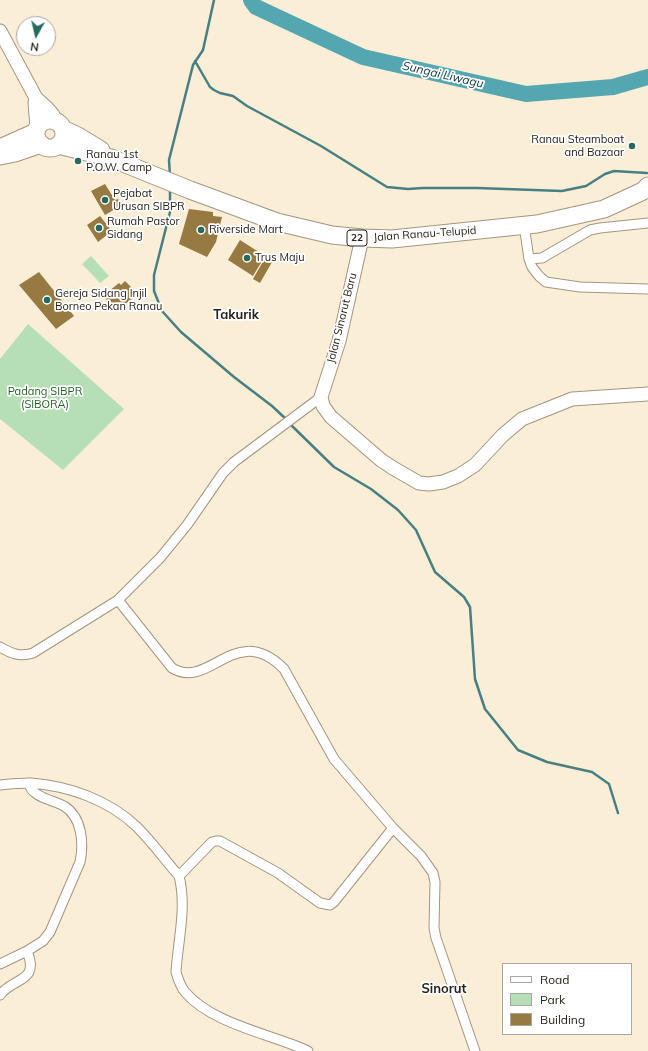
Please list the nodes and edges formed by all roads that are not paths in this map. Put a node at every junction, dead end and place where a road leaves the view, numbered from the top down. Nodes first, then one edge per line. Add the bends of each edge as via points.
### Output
1 (0, 30) edge
2 (36, 98) junction
3 (48, 133) junction
4 (0, 148) edge
5 (0, 156) edge
6 (648, 186) edge
7 (648, 223) edge
8 (524, 225) junction
9 (362, 238) junction
10 (529, 259) junction
11 (648, 289) edge
12 (648, 394) edge
13 (321, 397) junction
14 (118, 600) junction
15 (0, 648) edge
16 (29, 783) junction
17 (0, 785) edge
18 (393, 828) junction
19 (180, 876) junction
20 (27, 951) junction
21 (0, 964) edge
22 (0, 994) edge
23 (308, 1051) edge
24 (475, 1051) edge

1 - 2 street
2 - 3 street via 35,103
2 - 3 street via 53,115
3 - 4 highway
3 - 5 highway via 15,153
3 - 9 highway, Jalan Ranau-Telupid / 22 via 78,136 111,158 183,188 277,222 332,235
6 - 8 highway, Jalan Ranau-Telupid / 22 via 643,191 604,209
7 - 10 street via 590,230 542,258
8 - 9 highway, Jalan Ranau-Telupid / 22 via 392,239
8 - 10 street
9 - 13 street, Jalan Sinarut Baru via 339,340
10 - 11 street via 538,276 546,282 580,287
12 - 13 street via 572,399 522,419 503,434 475,465 458,476 429,484 419,483 381,460 331,418 323,406
13 - 14 street via 234,462 160,558
14 - 15 street via 33,653 24,656
14 - 18 street via 172,668 179,673 195,673 234,653 244,651 267,655 276,661 284,669 334,759
16 - 17 street
16 - 19 street via 74,791 96,799 119,812
16 - 20 street via 37,794 64,806 77,820 82,851 80,862 50,932 43,941
18 - 19 street via 330,905 320,903 278,873 220,841 212,842
18 - 24 street via 421,856 433,873 436,938
19 - 23 street via 183,905 176,972 185,991 222,1018
20 - 21 street
20 - 22 street via 30,958 27,976

